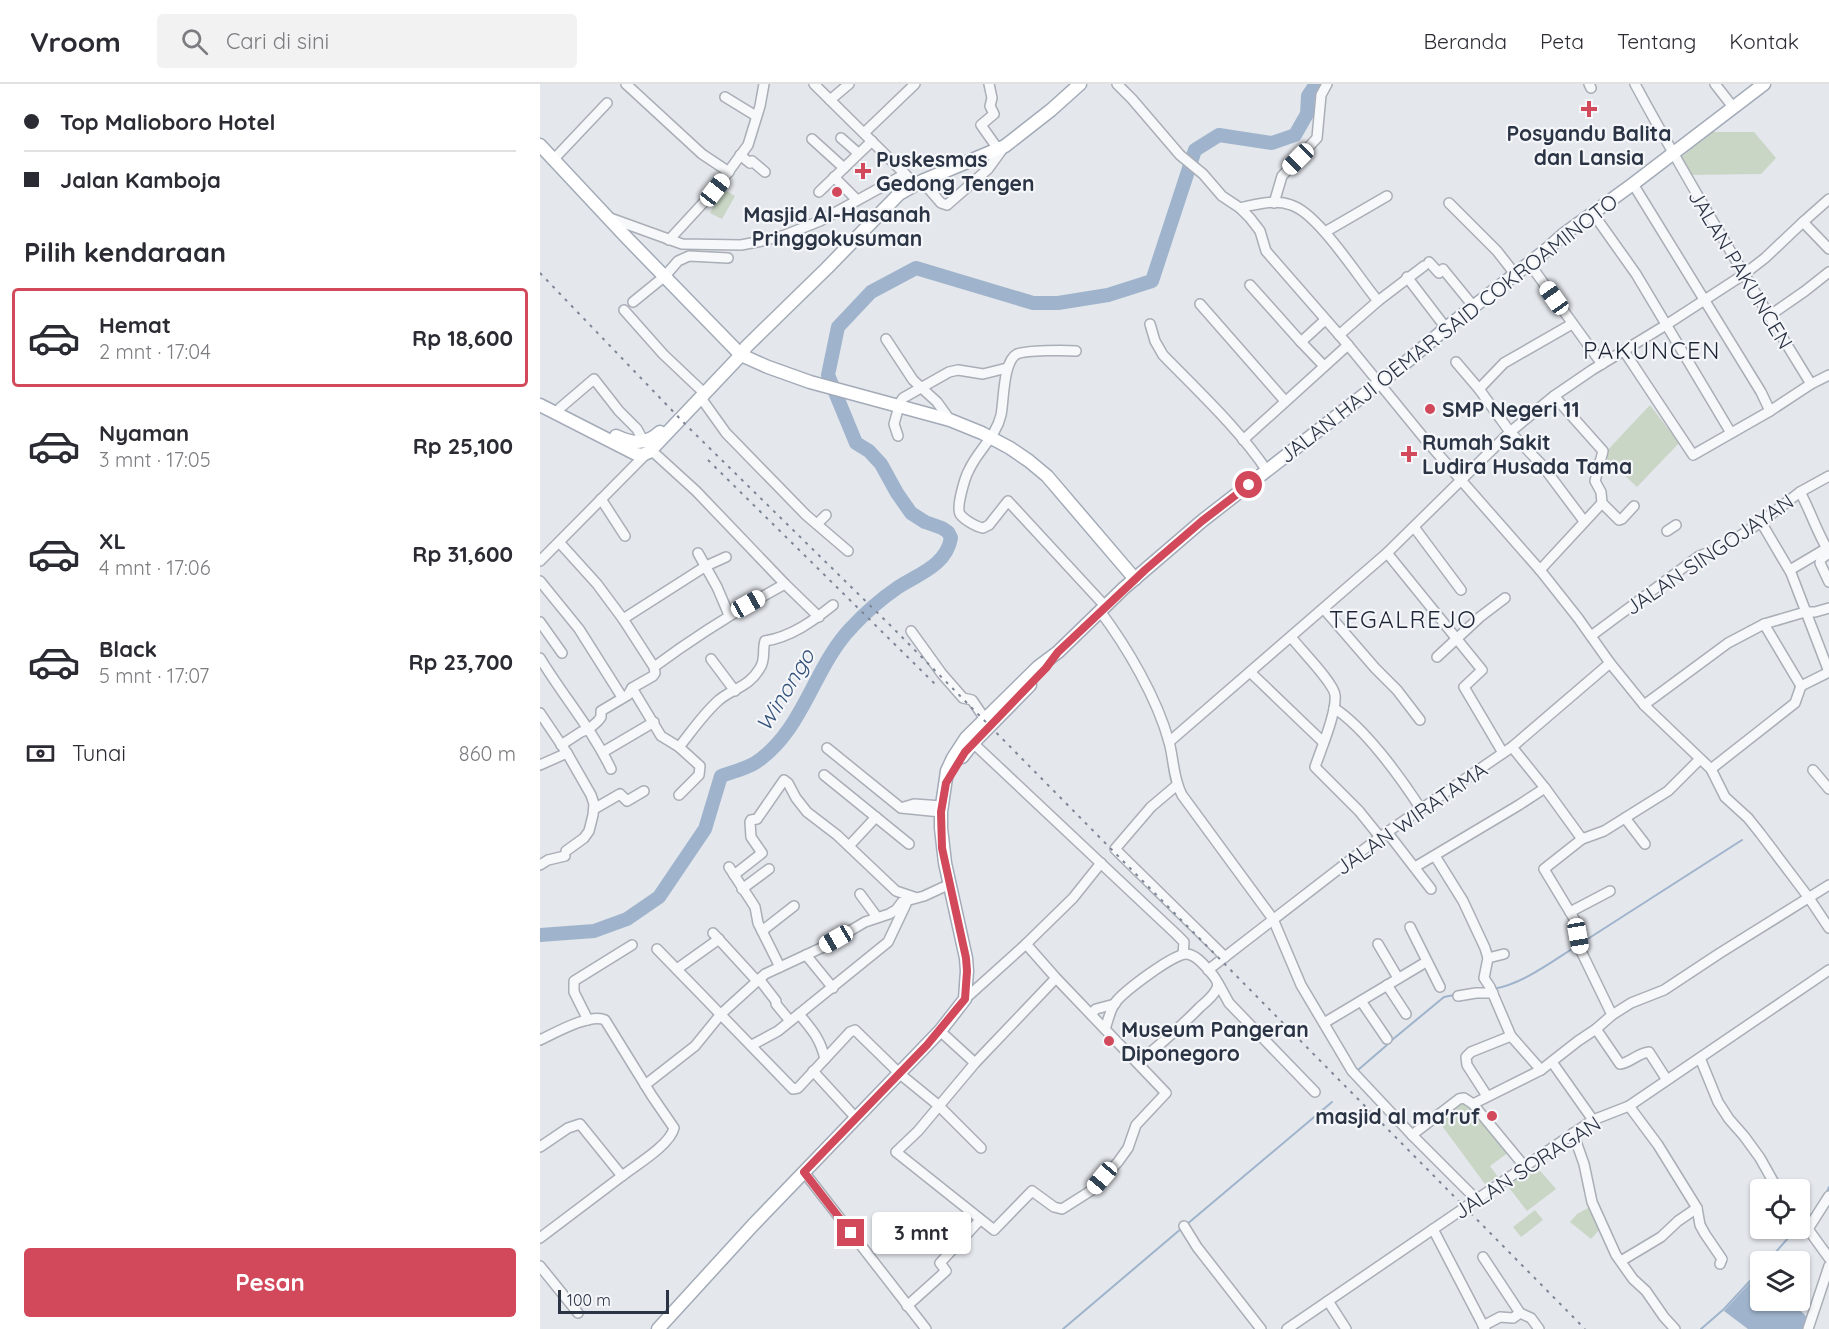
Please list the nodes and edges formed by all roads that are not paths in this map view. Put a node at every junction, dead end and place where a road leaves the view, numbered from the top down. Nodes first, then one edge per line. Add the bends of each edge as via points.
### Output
1 (626, 84) edge
2 (764, 84) edge
3 (814, 84) edge
4 (849, 84) edge
5 (989, 84) edge
6 (1080, 84) edge
7 (1117, 84) edge
8 (1328, 84) edge
9 (1635, 84) edge
10 (1715, 84) edge
11 (1764, 84) edge
12 (909, 86) edge
13 (725, 97) dead end
14 (830, 100) junction
15 (607, 103) dead end
16 (1733, 107) junction
17 (756, 116) junction
18 (864, 133) junction
19 (841, 138) dead end
20 (812, 139) dead end
21 (872, 141) junction
22 (540, 144) edge
23 (1002, 147) junction
24 (858, 153) junction
25 (1673, 154) junction
26 (740, 155) junction
27 (554, 159) junction
28 (844, 168) junction
29 (729, 172) junction
30 (765, 172) dead end
31 (905, 174) junction
32 (834, 177) junction
33 (918, 183) junction
34 (1633, 184) junction
35 (819, 192) dead end
36 (1386, 196) dead end
37 (1829, 199) edge
38 (857, 200) junction
39 (1274, 202) junction
40 (1449, 203) dead end
41 (1240, 208) junction
42 (1592, 212) junction
43 (608, 217) junction
44 (1803, 222) junction
45 (1325, 232) junction
46 (669, 240) junction
47 (1829, 249) edge
48 (728, 258) dead end
49 (1529, 263) junction
50 (1829, 272) edge
51 (1515, 274) junction
52 (665, 276) junction
53 (1743, 276) junction
54 (1407, 277) junction
55 (1250, 285) dead end
56 (1377, 301) junction
57 (1705, 301) junction
58 (633, 302) dead end
59 (1200, 304) dead end
60 (1474, 307) junction
61 (624, 310) dead end
62 (1769, 316) junction
63 (1325, 320) junction
64 (1150, 324) dead end
65 (1572, 324) junction
66 (1666, 325) junction
67 (1446, 328) junction
68 (1339, 335) junction
69 (886, 339) dead end
70 (1301, 342) junction
71 (1348, 345) junction
72 (741, 351) junction
73 (1076, 351) dead end
74 (1624, 351) junction
75 (1456, 362) dead end
76 (1602, 364) junction
77 (1323, 366) junction
78 (1007, 369) junction
79 (1829, 375) edge
80 (1379, 382) junction
81 (1811, 384) junction
82 (922, 387) junction
83 (1479, 389) junction
84 (701, 394) junction
85 (1554, 396) junction
86 (540, 398) edge
87 (1285, 401) junction
88 (895, 405) junction
89 (547, 410) edge
90 (1770, 411) junction
91 (950, 420) junction
92 (1510, 432) junction
93 (1731, 433) junction
94 (898, 436) dead end
95 (991, 438) junction
96 (1243, 440) junction
97 (648, 448) junction
98 (628, 450) junction
99 (1267, 471) junction
100 (1829, 476) edge
101 (1462, 480) junction
102 (619, 481) junction
103 (1800, 492) junction
104 (601, 499) junction
105 (1602, 503) junction
106 (1634, 506) dead end
107 (826, 515) dead end
108 (1584, 521) junction
109 (1761, 522) junction
110 (817, 524) junction
111 (1676, 525) dead end
112 (1414, 527) junction
113 (1667, 531) dead end
114 (625, 536) dead end
115 (559, 542) junction
116 (848, 551) dead end
117 (1828, 551) edge
118 (698, 553) dead end
119 (1387, 553) junction
120 (726, 557) dead end
121 (540, 560) edge
122 (706, 566) junction
123 (1540, 570) junction
124 (1790, 570) junction
125 (1135, 579) junction
126 (540, 581) edge
127 (1829, 582) edge
128 (785, 584) junction
129 (1461, 590) dead end
130 (1505, 598) dead end
131 (833, 605) dead end
132 (1829, 608) edge
133 (1103, 609) junction
134 (1324, 609) junction
135 (1805, 612) junction
136 (729, 615) junction
137 (819, 617) junction
138 (623, 619) junction
139 (540, 622) edge
140 (1764, 624) junction
141 (910, 631) dead end
142 (1591, 636) junction
143 (1291, 637) junction
144 (1456, 638) junction
145 (1058, 652) junction
146 (562, 653) dead end
147 (1437, 657) dead end
148 (540, 658) edge
149 (711, 659) dead end
150 (1610, 663) junction
151 (654, 667) junction
152 (1250, 672) junction
153 (1829, 672) edge
154 (1801, 686) junction
155 (632, 688) junction
156 (735, 691) junction
157 (622, 697) junction
158 (1644, 705) junction
159 (1334, 708) junction
160 (540, 713) edge
161 (985, 719) junction
162 (1420, 720) dead end
163 (654, 722) junction
164 (589, 729) junction
165 (1169, 742) junction
166 (1323, 742) junction
167 (973, 743) junction
168 (679, 747) junction
169 (1512, 747) junction
170 (827, 748) dead end
171 (564, 749) junction
172 (603, 752) junction
173 (1503, 753) junction
174 (1700, 759) junction
175 (540, 765) edge
176 (611, 769) dead end
177 (1711, 769) junction
178 (1813, 770) dead end
179 (824, 775) dead end
180 (946, 783) junction
181 (1177, 785) junction
182 (1545, 788) junction
183 (1829, 789) edge
184 (644, 791) dead end
185 (679, 795) dead end
186 (594, 809) junction
187 (941, 809) junction
188 (1421, 809) junction
189 (876, 817) junction
190 (1625, 818) junction
191 (1384, 834) junction
192 (1582, 839) junction
193 (909, 844) dead end
194 (1645, 844) dead end
195 (849, 846) junction
196 (1435, 856) junction
197 (1101, 863) junction
198 (540, 865) edge
199 (1415, 867) junction
200 (769, 869) dead end
201 (950, 884) junction
202 (1829, 885) edge
203 (742, 889) junction
204 (1431, 889) dead end
205 (1610, 891) dead end
206 (860, 894) dead end
207 (1809, 898) junction
208 (912, 899) junction
209 (794, 906) dead end
210 (1570, 912) junction
211 (877, 917) junction
212 (1273, 920) junction
213 (1410, 927) dead end
214 (1829, 928) edge
215 (762, 931) junction
216 (1026, 944) junction
217 (1378, 944) dead end
218 (632, 945) dead end
219 (657, 949) dead end
220 (1183, 954) junction
221 (1504, 954) dead end
222 (806, 955) junction
223 (1225, 957) junction
224 (1488, 958) junction
225 (1426, 962) junction
226 (780, 967) junction
227 (677, 969) junction
228 (1208, 970) junction
229 (1829, 970) edge
230 (1056, 978) junction
231 (1398, 978) junction
232 (758, 980) junction
233 (1217, 980) junction
234 (1387, 985) junction
235 (1440, 987) dead end
236 (832, 988) junction
237 (1492, 991) junction
238 (1458, 996) dead end
239 (965, 999) junction
240 (1362, 1000) junction
241 (1115, 1004) junction
242 (721, 1014) junction
243 (799, 1014) junction
244 (1091, 1014) junction
245 (1406, 1014) dead end
246 (1612, 1015) junction
247 (588, 1020) junction
248 (790, 1021) junction
249 (1324, 1023) junction
250 (1105, 1029) junction
251 (1596, 1029) junction
252 (940, 1030) junction
253 (1511, 1036) junction
254 (1387, 1039) dead end
255 (540, 1040) edge
256 (752, 1045) junction
257 (1700, 1058) junction
258 (825, 1059) junction
259 (1552, 1062) junction
260 (975, 1063) junction
261 (1138, 1063) junction
262 (1541, 1070) junction
263 (813, 1071) junction
264 (900, 1074) junction
265 (1667, 1080) junction
266 (645, 1085) junction
267 (1315, 1092) dead end
268 (1487, 1096) junction
269 (1473, 1104) junction
270 (938, 1106) junction
271 (1629, 1106) junction
272 (856, 1118) junction
273 (1593, 1120) junction
274 (1573, 1133) junction
275 (1412, 1135) junction
276 (540, 1147) edge
277 (981, 1148) dead end
278 (1525, 1167) junction
279 (804, 1172) junction
280 (621, 1176) junction
281 (1772, 1179) edge
282 (1829, 1196) edge
283 (1477, 1200) junction
284 (1697, 1208) junction
285 (1810, 1218) edge
286 (980, 1220) junction
287 (1184, 1226) dead end
288 (1433, 1229) junction
289 (1810, 1233) edge
290 (540, 1238) edge
291 (1483, 1257) dead end
292 (1829, 1258) edge
293 (1621, 1261) junction
294 (1720, 1264) dead end
295 (540, 1266) edge
296 (1829, 1266) edge
297 (1328, 1301) junction
298 (907, 1306) junction
299 (578, 1313) dead end
300 (1520, 1313) junction
301 (1484, 1327) edge
302 (658, 1329) edge
303 (926, 1329) edge
304 (1262, 1329) edge
305 (1287, 1329) edge
306 (1346, 1329) edge
307 (1539, 1329) edge
308 (1675, 1329) edge
309 (1808, 1329) edge

1 - 29 street via 702,154
2 - 17 street
3 - 14 street
4 - 14 street
5 - 23 street via 994,114 981,125
6 - 23 main road
7 - 41 street via 1180,155
8 - 39 street via 1321,95 1317,138 1282,176
9 - 25 street, JALAN PAKUNCEN
10 - 16 street
11 - 16 main road, JALAN HAJI OEMAR SAID COKROAMINOTO
12 - 18 street
13 - 17 street
14 - 18 street
15 - 27 street
16 - 25 main road, JALAN HAJI OEMAR SAID COKROAMINOTO
17 - 26 street via 748,145
18 - 21 street
19 - 24 street
20 - 28 street
21 - 24 street
21 - 31 street
22 - 27 main road
23 - 33 main road
23 - 33 street via 987,169 947,204 941,204
24 - 28 street
25 - 34 main road, JALAN HAJI OEMAR SAID COKROAMINOTO
25 - 53 street, JALAN PAKUNCEN
26 - 29 street
26 - 30 street
27 - 43 main road
28 - 32 street
29 - 46 street
31 - 33 street
31 - 38 street
32 - 35 street
32 - 38 street
33 - 72 main road via 893,200
34 - 42 main road, JALAN HAJI OEMAR SAID COKROAMINOTO
34 - 57 street
36 - 45 street
37 - 44 street
38 - 46 street via 819,221 762,241 692,246
39 - 41 street
39 - 45 street via 1302,210
40 - 51 street
41 - 63 street via 1257,226 1266,251
42 - 49 main road, JALAN HAJI OEMAR SAID COKROAMINOTO
42 - 66 street
43 - 46 street
43 - 52 main road
44 - 47 street
44 - 53 street
45 - 56 street
48 - 52 street via 689,256 678,261
49 - 51 main road, JALAN HAJI OEMAR SAID COKROAMINOTO
49 - 65 street
50 - 62 street
51 - 60 main road, JALAN HAJI OEMAR SAID COKROAMINOTO
52 - 58 street
52 - 72 main road
53 - 57 street
53 - 62 street, JALAN PAKUNCEN
54 - 56 street
54 - 60 street via 1426,264 1439,273 1443,269
54 - 67 street
55 - 70 street
56 - 68 street
57 - 66 street
57 - 90 street
59 - 87 street
60 - 67 main road, JALAN HAJI OEMAR SAID COKROAMINOTO
61 - 84 street
62 - 81 street, JALAN PAKUNCEN
63 - 68 street
63 - 70 street
64 - 96 street via 1164,355
65 - 76 street
65 - 83 street via 1504,363
66 - 74 street
66 - 93 street
67 - 80 main road, JALAN HAJI OEMAR SAID COKROAMINOTO
68 - 71 street
69 - 82 street
70 - 77 street
71 - 77 street
71 - 80 street
72 - 84 main road
72 - 88 main road via 768,367 810,382
73 - 78 street via 1020,353
74 - 76 street
74 - 93 street via 1693,455
75 - 83 street
76 - 85 street
77 - 87 street
78 - 82 street via 983,374 958,370
78 - 95 street via 1000,417
79 - 81 street
80 - 99 main road, JALAN HAJI OEMAR SAID COKROAMINOTO
80 - 101 street
81 - 90 street
82 - 88 street
82 - 91 street
83 - 92 street
84 - 97 main road
84 - 110 street via 726,433
85 - 92 street
85 - 105 street via 1603,451 1595,481 1602,492
86 - 89 main road
87 - 96 street
88 - 91 main road
88 - 94 street via 894,429
89 - 97 main road
89 - 97 street via 594,379 637,429
89 - 98 main road
90 - 93 street
91 - 95 main road
92 - 101 street
92 - 108 street via 1542,465
95 - 125 main road via 1047,476
95 - 133 street via 969,468 961,496 961,515 977,527 987,527 1008,501
96 - 99 street
97 - 98 main road via 642,455
97 - 102 street
97 - 128 street via 696,491
98 - 102 street via 627,467
99 - 125 main road, JALAN HAJI OEMAR SAID COKROAMINOTO
100 - 103 street, JALAN SINGOJAYAN
101 - 112 street
101 - 123 street
102 - 104 street
103 - 109 street, JALAN SINGOJAYAN
103 - 117 street
104 - 114 street
104 - 115 street
105 - 106 street via 1619,520
105 - 108 street
107 - 110 street
108 - 123 street
109 - 124 street
109 - 142 street, JALAN SINGOJAYAN via 1722,547 1699,556
110 - 116 street
111 - 113 street
112 - 119 street
112 - 129 street
115 - 121 street
115 - 138 street
117 - 124 street
117 - 127 street via 1820,563
118 - 122 street
119 - 134 street
119 - 144 street
120 - 122 street
122 - 136 street
122 - 138 street
123 - 142 street
124 - 135 street
125 - 133 main road, JALAN HAJI OEMAR SAID COKROAMINOTO
126 - 157 street via 579,629
128 - 136 street
128 - 137 street
130 - 144 street
131 - 137 street
132 - 135 street
133 - 145 main road, JALAN HAJI OEMAR SAID COKROAMINOTO
133 - 165 street via 1144,683
134 - 143 street
134 - 162 street
135 - 140 street
135 - 153 street
136 - 151 street
137 - 156 street via 777,639 765,641 760,669
138 - 151 street
139 - 146 street
140 - 154 street
140 - 158 street via 1728,643
141 - 161 street via 942,674 963,698 972,700
142 - 150 street
143 - 152 street
143 - 159 street via 1330,684 1336,696
144 - 147 street
144 - 173 street via 1482,670 1464,687
145 - 161 main road, JALAN HAJI OEMAR SAID COKROAMINOTO via 1038,666
145 - 167 main road, JALAN HAJI OEMAR SAID COKROAMINOTO
148 - 164 street
149 - 156 street
150 - 158 street
150 - 169 street, JALAN WIRATAMA
151 - 155 street via 653,676
152 - 165 street
152 - 166 street
153 - 154 street
154 - 177 street via 1795,703
155 - 157 street
155 - 163 street
156 - 168 street via 713,705
157 - 164 street via 601,711 601,717
158 - 174 street
159 - 166 street
159 - 188 street via 1369,740
160 - 171 street
161 - 180 main road, JALAN HAJI OEMAR SAID COKROAMINOTO via 953,758
163 - 168 street via 661,735
163 - 172 street
164 - 171 street
164 - 172 street
165 - 181 street
166 - 191 street via 1315,767
167 - 180 main road, JALAN HAJI OEMAR SAID COKROAMINOTO
167 - 197 street
168 - 185 street via 701,769
169 - 173 street, JALAN WIRATAMA
169 - 182 street
170 - 187 street via 901,808 914,804
171 - 175 street
171 - 186 street via 591,795
172 - 176 street
173 - 188 street, JALAN WIRATAMA
174 - 177 street
174 - 190 street via 1668,791
177 - 207 street via 1725,797 1748,818
178 - 183 street
179 - 189 street
180 - 187 main road, JALAN HAJI OEMAR SAID COKROAMINOTO
181 - 212 street via 1195,816
181 - 223 street via 1150,807 1115,849
182 - 192 street
182 - 196 street
184 - 186 street via 627,801 620,794
186 - 198 street via 587,834 565,853
187 - 201 main road, JALAN HAJI OEMAR SAID COKROAMINOTO via 942,848
188 - 191 street, JALAN WIRATAMA
189 - 193 street
189 - 195 street
190 - 192 street
190 - 194 street
191 - 199 street
191 - 212 street, JALAN WIRATAMA
192 - 210 street via 1544,868
195 - 203 street via 807,812 783,781 757,819 750,822 752,837 762,853 731,871
195 - 208 street via 896,891
196 - 199 street
196 - 224 street via 1467,907
197 - 216 street via 1073,898
197 - 220 street via 1184,942
199 - 204 street
200 - 203 street
201 - 208 street
201 - 239 main road, JALAN HAJI OEMAR SAID COKROAMINOTO via 966,958
202 - 207 street
203 - 215 street via 755,907
205 - 210 street
206 - 211 street
207 - 214 street
207 - 246 street via 1664,990
208 - 211 street
208 - 236 street via 888,942
209 - 215 street
210 - 246 street via 1576,922 1581,951
211 - 222 street
212 - 223 street, JALAN WIRATAMA
212 - 249 street via 1296,975
213 - 225 street
215 - 226 street
216 - 230 street
216 - 239 street
217 - 231 street
218 - 247 street via 574,981 574,992
219 - 227 street
220 - 228 street via 1193,956
220 - 241 street via 1154,971
221 - 224 street
222 - 226 street
222 - 236 street
223 - 228 street, JALAN WIRATAMA
224 - 237 street via 1484,978
225 - 231 street
225 - 235 street
226 - 232 street
227 - 232 street via 716,936
227 - 242 street
228 - 233 street
229 - 257 street, JALAN SORAGAN
230 - 244 street
230 - 260 street
231 - 234 street
232 - 242 street
232 - 248 street
233 - 261 street via 1213,994
233 - 267 street via 1229,1003
234 - 240 street
234 - 245 street
236 - 243 street
237 - 238 street
237 - 253 street
239 - 252 main road
240 - 249 street
240 - 254 street
241 - 244 street
241 - 250 street
242 - 256 street
242 - 266 street via 695,1046
243 - 248 street
243 - 258 street via 818,1036
244 - 250 street
246 - 251 street
247 - 255 street
247 - 266 street via 605,1020
248 - 256 street
249 - 275 street via 1352,1071
250 - 261 street
251 - 259 street
251 - 265 street via 1620,1064 1651,1053
252 - 260 street
252 - 264 main road
253 - 262 street
253 - 268 street via 1466,1057
256 - 263 street via 795,1089
257 - 265 street, JALAN SORAGAN
257 - 281 street via 1718,1102
258 - 263 street
258 - 264 street via 853,1031
259 - 262 street
259 - 273 street
260 - 270 street
261 - 286 street via 1166,1093 1138,1122 1128,1148 1092,1190 1062,1209 1032,1191 994,1230
262 - 268 street
263 - 272 street
264 - 270 street
264 - 272 main road
265 - 271 street, JALAN SORAGAN
266 - 280 street via 674,1130 666,1142
268 - 269 street
269 - 275 street via 1459,1099
269 - 278 street
270 - 277 street
270 - 286 street via 896,1152
271 - 273 street, JALAN SORAGAN
271 - 284 street
272 - 279 main road
273 - 274 street, JALAN SORAGAN
274 - 278 street, JALAN SORAGAN
274 - 293 street via 1592,1202
275 - 283 street
276 - 280 street via 580,1124
278 - 283 street, JALAN SORAGAN
279 - 298 street
279 - 302 main road
280 - 290 street
282 - 285 street
283 - 288 street, JALAN SORAGAN
284 - 293 street
284 - 294 street via 1704,1234 1722,1259
286 - 298 street via 940,1263 946,1271
287 - 304 street
288 - 297 street, JALAN SORAGAN
288 - 301 street
289 - 292 street
291 - 300 street
293 - 308 street
295 - 299 street
296 - 309 street
297 - 305 street, JALAN SORAGAN
297 - 306 street
298 - 303 street
300 - 301 street via 1513,1318 1500,1317
300 - 307 street via 1531,1318

